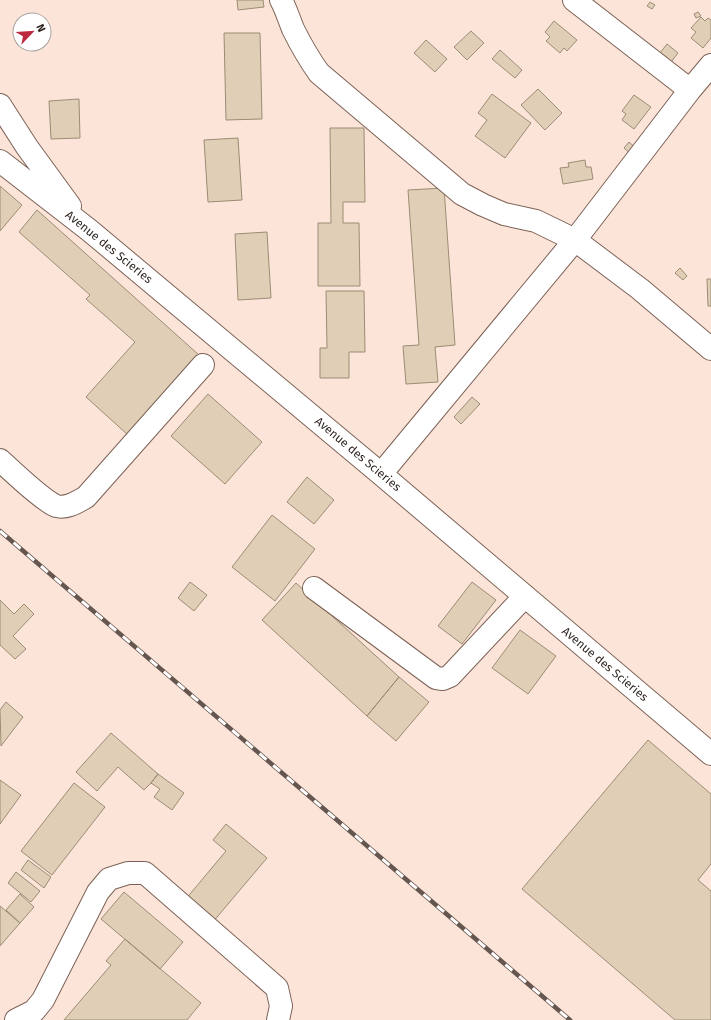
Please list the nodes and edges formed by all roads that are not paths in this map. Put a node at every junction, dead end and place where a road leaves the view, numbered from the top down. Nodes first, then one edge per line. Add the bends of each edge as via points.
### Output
1 (281, 0) edge
2 (574, 0) edge
3 (711, 65) edge
4 (690, 90) junction
5 (0, 105) edge
6 (0, 161) edge
7 (89, 230) junction
8 (575, 240) junction
9 (711, 349) edge
10 (203, 365) dead end
11 (0, 460) edge
12 (381, 474) junction
13 (314, 588) dead end
14 (525, 596) junction
15 (711, 754) edge
16 (16, 1020) edge
17 (278, 1020) edge

1 - 8 street via 304,51 319,73 462,194 504,214 536,221
2 - 4 street
3 - 4 street
4 - 8 street
5 - 7 street via 31,153
6 - 7 street, Avenue des Scieries
7 - 12 street, Avenue des Scieries
8 - 9 street via 640,289
8 - 12 street
10 - 11 street via 86,497 72,505 57,506 41,496
12 - 14 street, Avenue des Scieries
13 - 14 street via 436,678 443,679 450,676
14 - 15 street, Avenue des Scieries
16 - 17 street via 34,1011 43,1000 98,892 109,879 128,873 145,873 277,988 281,1006

